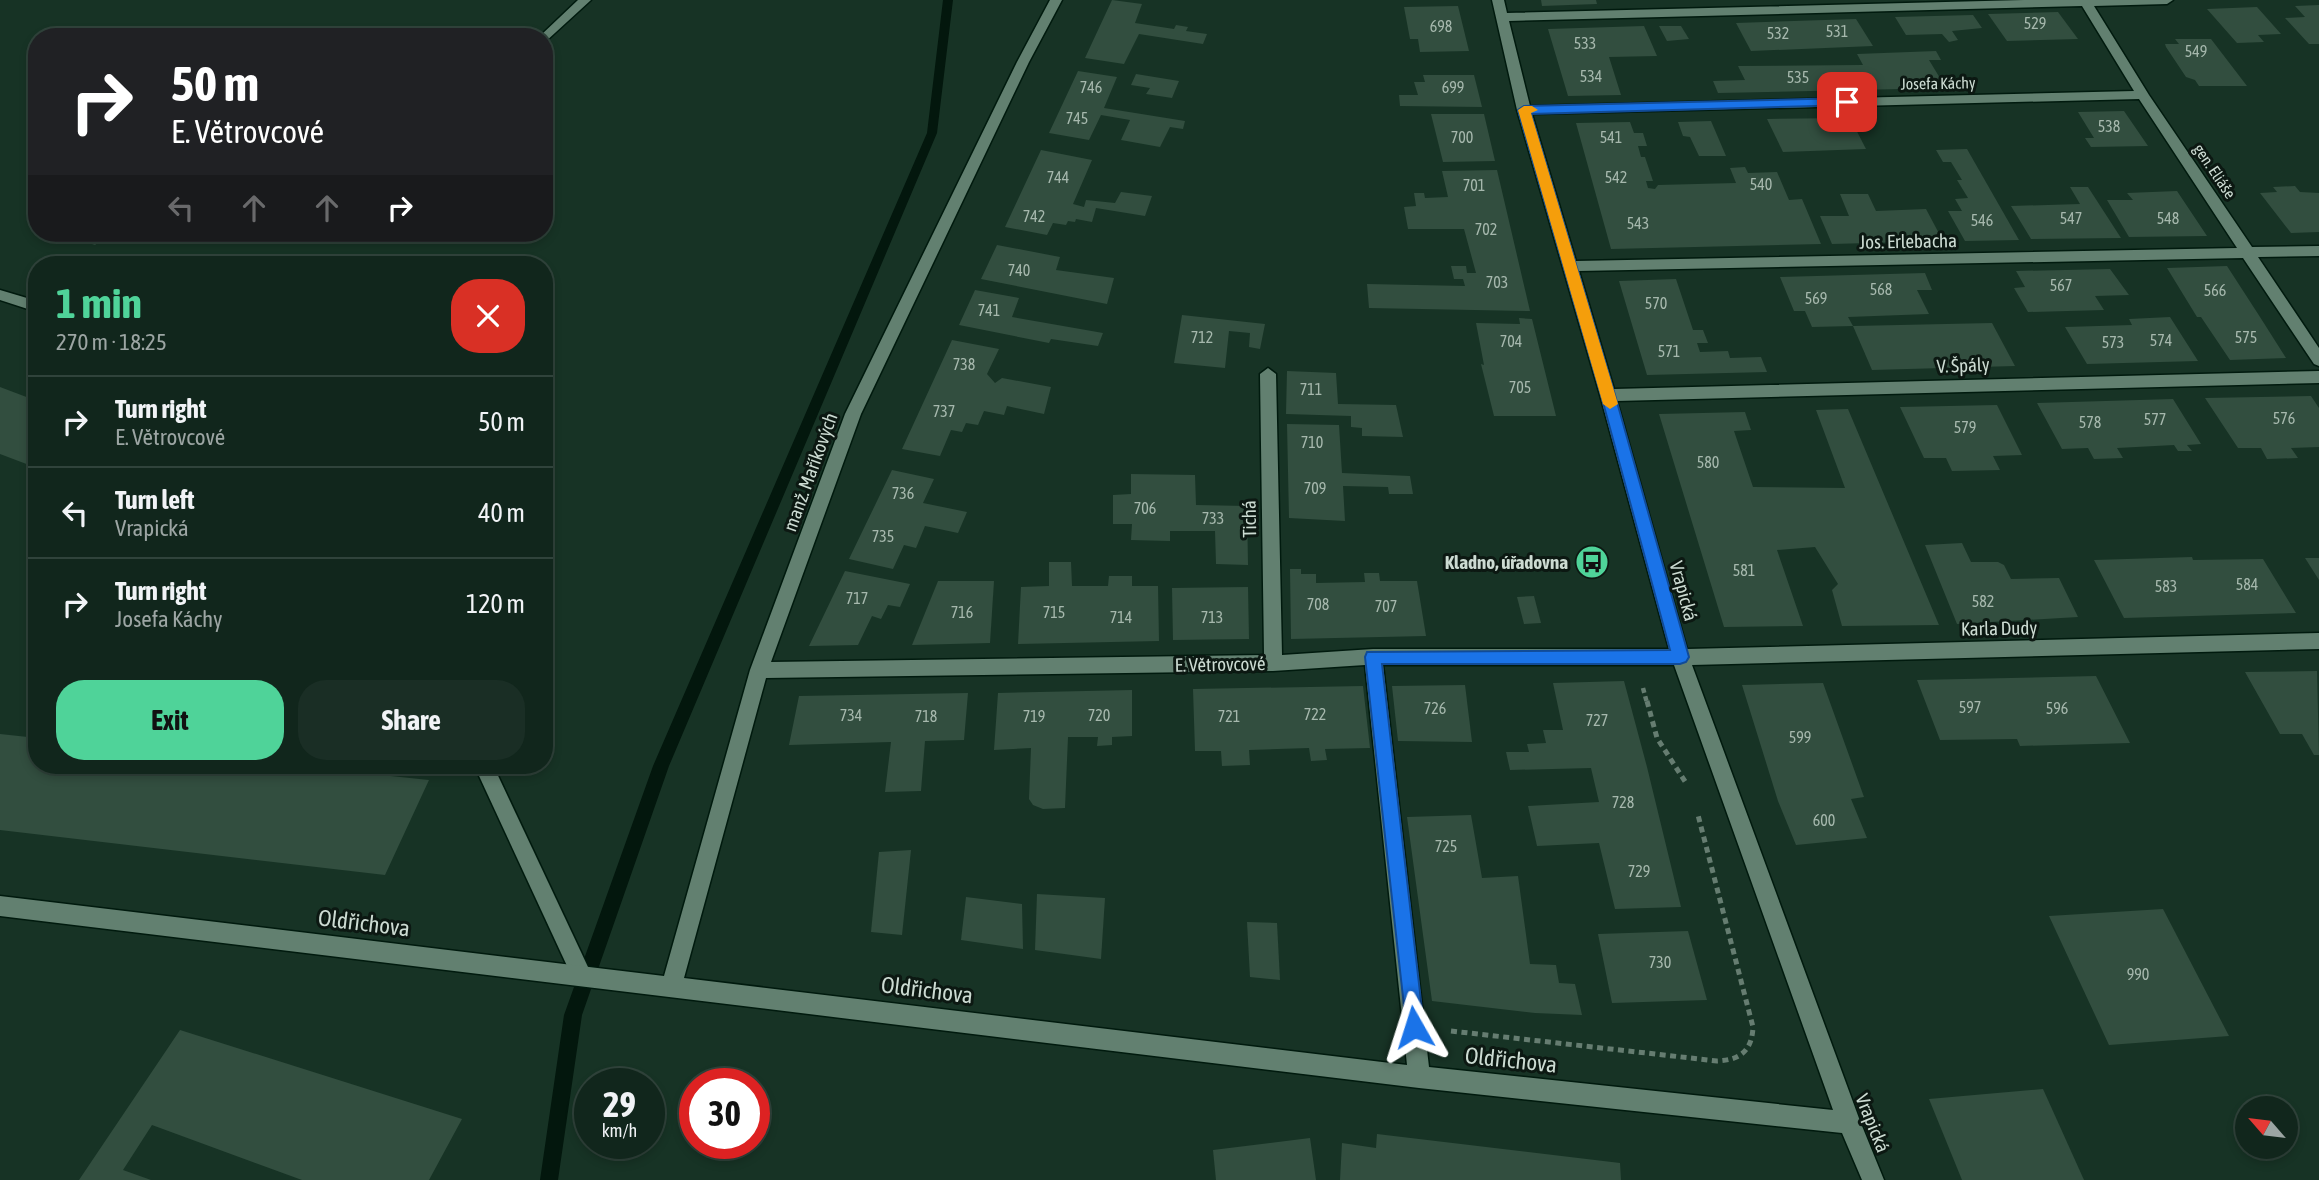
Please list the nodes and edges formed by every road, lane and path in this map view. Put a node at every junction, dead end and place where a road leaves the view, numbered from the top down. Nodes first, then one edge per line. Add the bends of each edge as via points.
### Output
1 (585, 0) edge
2 (1056, 0) edge
3 (2167, 0) edge
4 (2085, 2) edge
5 (1500, 9) edge
6 (553, 30) edge
7 (2143, 95) junction
8 (1524, 110) junction
9 (2319, 251) edge
10 (2248, 253) junction
11 (1569, 266) junction
12 (0, 295) edge
13 (28, 304) edge
14 (2319, 360) edge
15 (1268, 374) dead end
16 (2319, 377) edge
17 (1608, 395) junction
18 (2319, 641) edge
19 (1373, 657) junction
20 (1680, 657) junction
21 (1273, 663) junction
22 (759, 670) junction
23 (1637, 681) dead end
24 (487, 774) edge
25 (1688, 787) dead end
26 (1695, 806) dead end
27 (0, 906) edge
28 (581, 974) junction
29 (672, 985) junction
30 (1414, 1027) junction
31 (1419, 1077) junction
32 (1849, 1122) junction
33 (1873, 1180) edge

1 - 6 street
2 - 22 street, manž. Maříkových via 853,414
3 - 4 street
4 - 5 street
4 - 7 street, gen. Eliáše
5 - 8 street, Vrapická
7 - 8 street, Josefa Káchy
7 - 10 street, gen. Eliáše
8 - 11 street, Vrapická
9 - 10 street, Jos. Erlebacha
10 - 11 street, Jos. Erlebacha
10 - 14 street, gen. Eliáše
11 - 17 street, Vrapická
12 - 13 street
15 - 21 street, Tichá
16 - 17 street, V. Špály
17 - 20 street, Vrapická
18 - 20 street, Karla Dudy
19 - 20 street, E. Větrovcové
19 - 21 street, E. Větrovcové
19 - 30 street
20 - 32 street, Vrapická
21 - 22 street, E. Větrovcové
22 - 29 street, manž. Maříkových
23 - 25 path via 1657,738
24 - 28 street
26 - 30 path via 1753,1027 1754,1039 1743,1056 1732,1062 1717,1061
27 - 28 street, Oldřichova
28 - 29 street, Oldřichova
29 - 31 street, Oldřichova
30 - 31 street
31 - 32 street, Oldřichova
32 - 33 street, Vrapická

